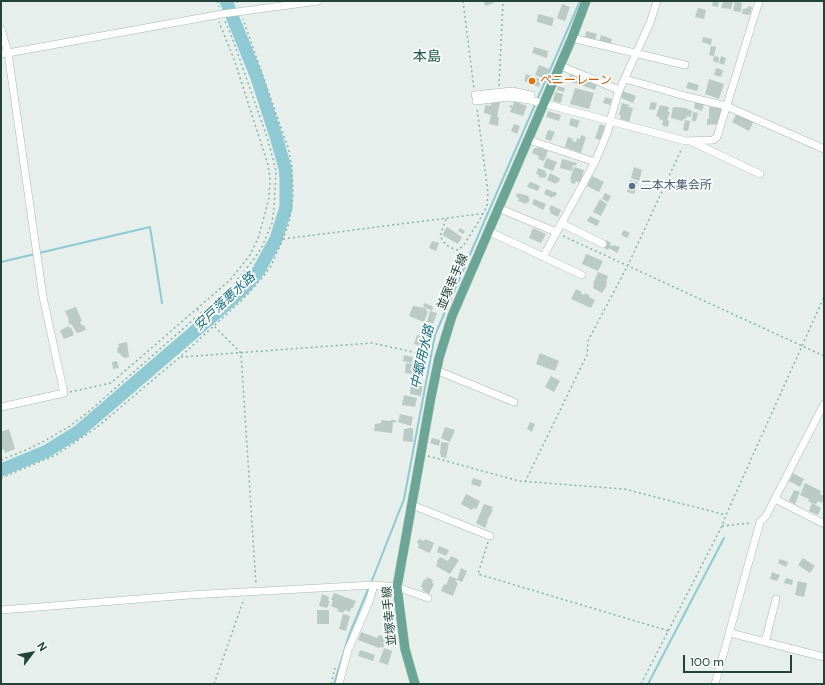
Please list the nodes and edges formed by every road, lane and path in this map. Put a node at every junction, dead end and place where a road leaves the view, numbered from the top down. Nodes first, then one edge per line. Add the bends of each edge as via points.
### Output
1 (318, 1) edge
2 (503, 1) edge
3 (586, 1) edge
4 (657, 1) edge
5 (750, 1) edge
6 (758, 2) edge
7 (240, 11) junction
8 (219, 14) junction
9 (1, 29) edge
10 (572, 38) junction
11 (4, 53) edge
12 (636, 54) junction
13 (685, 65) dead end
14 (561, 66) junction
15 (625, 78) junction
16 (619, 90) junction
17 (499, 93) junction
18 (530, 100) junction
19 (544, 105) junction
20 (726, 106) junction
21 (610, 122) junction
22 (529, 140) junction
23 (688, 141) junction
24 (824, 150) edge
25 (595, 162) junction
26 (760, 174) dead end
27 (498, 208) junction
28 (446, 218) junction
29 (561, 223) junction
30 (488, 231) junction
31 (556, 232) junction
32 (283, 239) junction
33 (603, 244) dead end
34 (543, 257) junction
35 (628, 266) junction
36 (582, 275) dead end
37 (824, 297) edge
38 (197, 308) junction
39 (201, 313) junction
40 (214, 326) junction
41 (802, 346) junction
42 (241, 352) junction
43 (824, 356) edge
44 (180, 357) junction
45 (439, 358) junction
46 (436, 370) junction
47 (64, 393) junction
48 (514, 402) dead end
49 (1, 407) edge
50 (823, 408) edge
51 (420, 454) junction
52 (1, 460) edge
53 (1, 478) edge
54 (525, 482) junction
55 (775, 499) junction
56 (412, 505) junction
57 (726, 515) junction
58 (760, 522) junction
59 (824, 524) edge
60 (722, 526) junction
61 (490, 536) joint
62 (374, 585) junction
63 (397, 587) junction
64 (257, 591) junction
65 (247, 592) junction
66 (428, 598) dead end
67 (776, 599) dead end
68 (1, 610) edge
69 (668, 631) junction
70 (730, 633) junction
71 (765, 642) junction
72 (824, 657) edge
73 (214, 684) edge
74 (339, 684) edge
75 (415, 684) edge
76 (641, 684) edge
77 (715, 684) edge

1 - 7 street
2 - 17 path
3 - 10 main road, 並塚幸手線
4 - 12 street
5 - 6 street
6 - 20 street
7 - 8 street
7 - 32 path via 290,157 293,197 289,223
8 - 11 street
8 - 38 path via 264,149 270,179 269,198 259,236 250,255 230,280
8 - 39 path via 233,40 272,153 276,171 276,196 272,223 262,247 228,291
9 - 11 street
10 - 12 street
10 - 14 main road, 並塚幸手線
11 - 47 street via 44,296
12 - 13 street
12 - 15 street
14 - 16 street
14 - 19 main road, 並塚幸手線
15 - 16 street
15 - 20 street
16 - 21 street
17 - 18 street via 512,91 531,95
17 - 18 street via 476,98 509,97
18 - 19 street
19 - 21 street
19 - 22 main road, 並塚幸手線
20 - 23 street via 718,137 713,140
20 - 24 street
21 - 23 street
21 - 25 street
22 - 25 street
22 - 27 main road, 並塚幸手線
23 - 26 street
23 - 35 path
25 - 29 street
27 - 30 main road, 並塚幸手線
27 - 31 street
28 - 28 path via 440,236 446,245 458,250 483,214
28 - 32 path
29 - 31 street
29 - 33 street
30 - 34 street
30 - 45 main road, 並塚幸手線 via 452,316
31 - 34 street
31 - 35 path
32 - 40 path via 263,277 248,295
34 - 36 street
35 - 41 path
35 - 54 path via 588,342 587,355
37 - 41 path
38 - 39 path
38 - 47 path via 111,383
39 - 40 path
39 - 52 path via 70,426 26,450
40 - 42 path
40 - 44 path
41 - 43 path
41 - 57 path
42 - 44 path
42 - 45 path via 372,343
42 - 64 path
44 - 53 path via 70,447
45 - 46 main road, 並塚幸手線
46 - 48 street
46 - 51 main road, 並塚幸手線
47 - 49 street
50 - 55 street
51 - 54 path
51 - 56 main road, 並塚幸手線
54 - 57 path via 624,490
55 - 58 street
55 - 59 street
56 - 61 street
56 - 63 main road, 並塚幸手線
57 - 60 path
58 - 60 path
58 - 70 street
60 - 69 path
61 - 69 path via 478,574
62 - 63 street
62 - 64 street
62 - 74 street via 348,650
63 - 66 street
63 - 75 main road, 並塚幸手線 via 405,649
64 - 65 street
65 - 68 street
65 - 73 path
67 - 71 street
69 - 76 path
70 - 71 street
70 - 77 street
71 - 72 street

